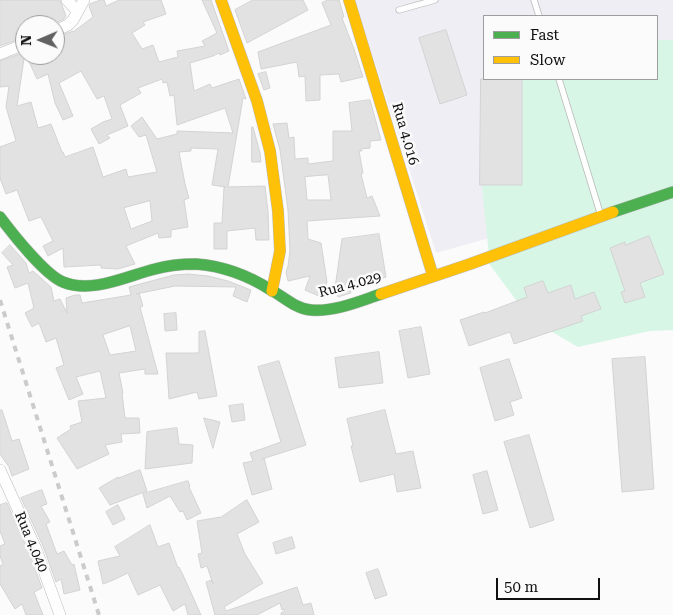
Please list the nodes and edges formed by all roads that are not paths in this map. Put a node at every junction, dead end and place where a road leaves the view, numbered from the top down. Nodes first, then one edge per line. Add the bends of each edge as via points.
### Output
1 (67, 0) edge
2 (84, 0) edge
3 (221, 0) edge
4 (349, 0) edge
5 (435, 0) edge
6 (534, 0) edge
7 (399, 10) dead end
8 (78, 11) junction
9 (539, 15) edge
10 (65, 26) edge
11 (15, 48) edge
12 (0, 54) edge
13 (558, 80) edge
14 (673, 192) edge
15 (601, 216) junction
16 (0, 217) edge
17 (433, 276) junction
18 (272, 291) junction
19 (0, 470) edge
20 (60, 615) edge

1 - 8 street
2 - 8 street
3 - 18 street via 257,102 270,151 280,251
4 - 17 street, Rua 4.016
5 - 7 lane
6 - 9 lane
8 - 10 street
11 - 12 street
13 - 15 lane
14 - 15 street, Rua 4.029
15 - 17 street, Rua 4.029
16 - 18 street, Rua 4.029 via 40,264 62,282 86,286 160,267 201,264 252,279
17 - 18 street, Rua 4.029 via 328,310 309,310
19 - 20 street, Rua 4.040 via 36,549

